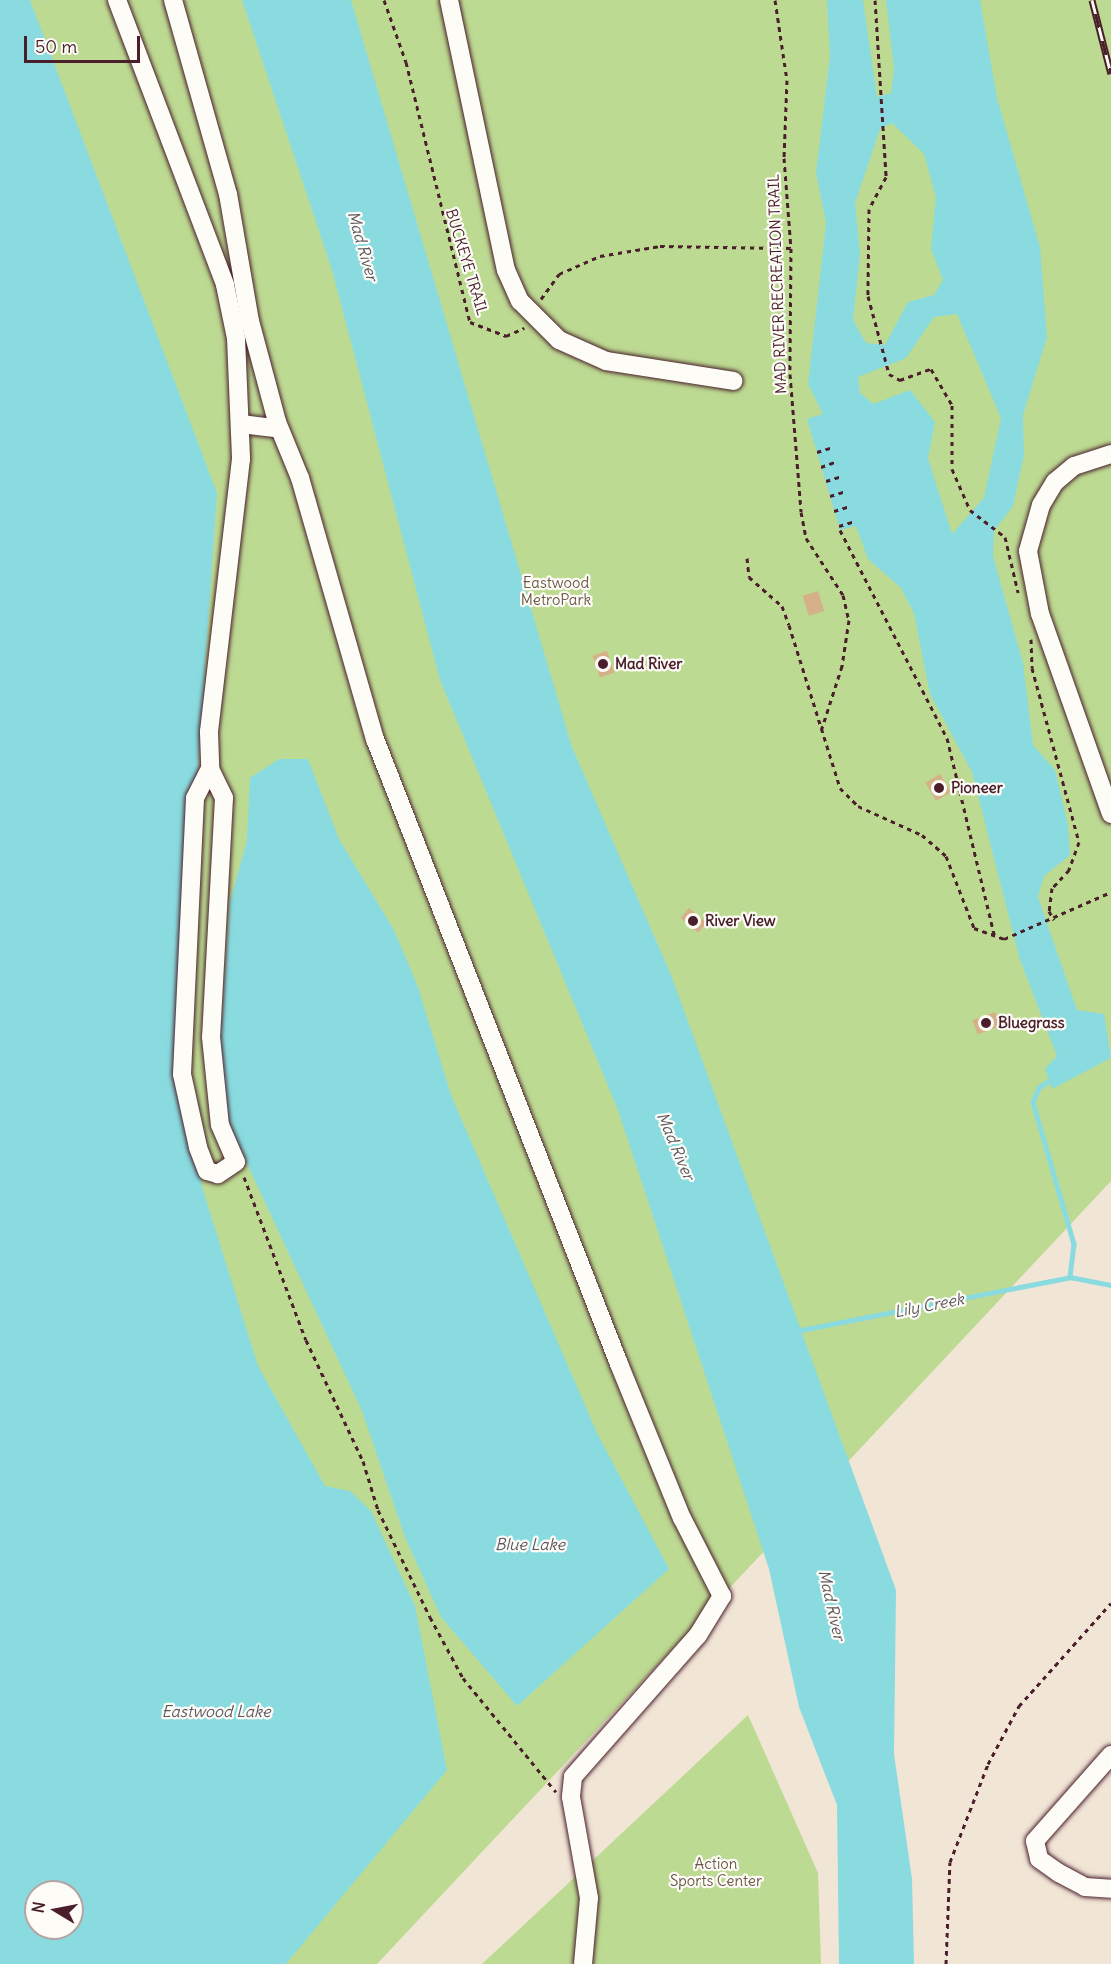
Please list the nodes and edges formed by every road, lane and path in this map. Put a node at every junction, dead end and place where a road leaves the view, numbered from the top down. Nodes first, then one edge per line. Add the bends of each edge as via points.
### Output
1 (117, 0) edge
2 (173, 0) edge
3 (384, 0) edge
4 (449, 0) edge
5 (775, 0) edge
6 (875, 0) edge
7 (791, 248) junction
8 (232, 312) junction
9 (250, 316) junction
10 (531, 316) junction
11 (733, 381) dead end
12 (242, 424) junction
13 (279, 429) junction
14 (830, 448) dead end
15 (817, 452) dead end
16 (1111, 454) edge
17 (835, 462) dead end
18 (821, 467) dead end
19 (839, 477) dead end
20 (826, 481) dead end
21 (843, 492) dead end
22 (830, 496) dead end
23 (848, 507) dead end
24 (834, 511) dead end
25 (852, 522) dead end
26 (747, 558) dead end
27 (1020, 601) dead end
28 (1028, 630) dead end
29 (821, 731) junction
30 (210, 769) junction
31 (1111, 814) edge
32 (1111, 892) edge
33 (1052, 921) junction
34 (995, 938) junction
35 (236, 1162) junction
36 (1111, 1603) edge
37 (1111, 1755) edge
38 (559, 1798) dead end
39 (1111, 1889) edge
40 (583, 1964) edge
41 (946, 1964) edge

1 - 8 street
2 - 9 street via 228,194
3 - 10 path, BUCKEYE TRAIL via 406,62 413,109 470,322 506,336 520,334
4 - 10 street via 507,270
5 - 7 path, MAD RIVER RECREATION TRAIL via 787,80 784,158
6 - 27 path via 886,177 869,209 868,296 889,374 900,380 931,369 952,405 952,469 970,510 1000,531
7 - 10 path, BUCKEYE TRAIL via 660,246 600,256 559,274
7 - 29 path, MAD RIVER RECREATION TRAIL via 790,374 801,512 806,538 843,595 849,620 842,666
8 - 9 street
8 - 12 street
9 - 13 street
10 - 11 street via 559,340 606,361
12 - 13 street
12 - 30 street via 209,732
13 - 40 street via 300,478 390,780 669,1487 722,1596 698,1635 573,1777 571,1797 589,1898
14 - 15 path
16 - 31 street via 1074,466 1055,482 1041,505 1028,550 1040,614
17 - 18 path
19 - 20 path
21 - 22 path
23 - 24 path
25 - 34 path via 839,528 947,738
26 - 29 path via 749,578 785,615
28 - 33 path via 1032,668 1079,842 1069,870 1052,888
29 - 34 path via 848,798 934,845 954,870 968,920
30 - 35 street via 224,798 211,1037 214,1086 220,1125
30 - 35 street via 195,798 182,1074 207,1171 218,1174
32 - 33 path
33 - 34 path via 1004,939
35 - 38 path via 306,1340 363,1461 378,1510 430,1617 463,1678
36 - 41 path via 1019,1706 988,1764 950,1862
37 - 39 street via 1035,1841 1039,1859 1059,1873 1085,1887

